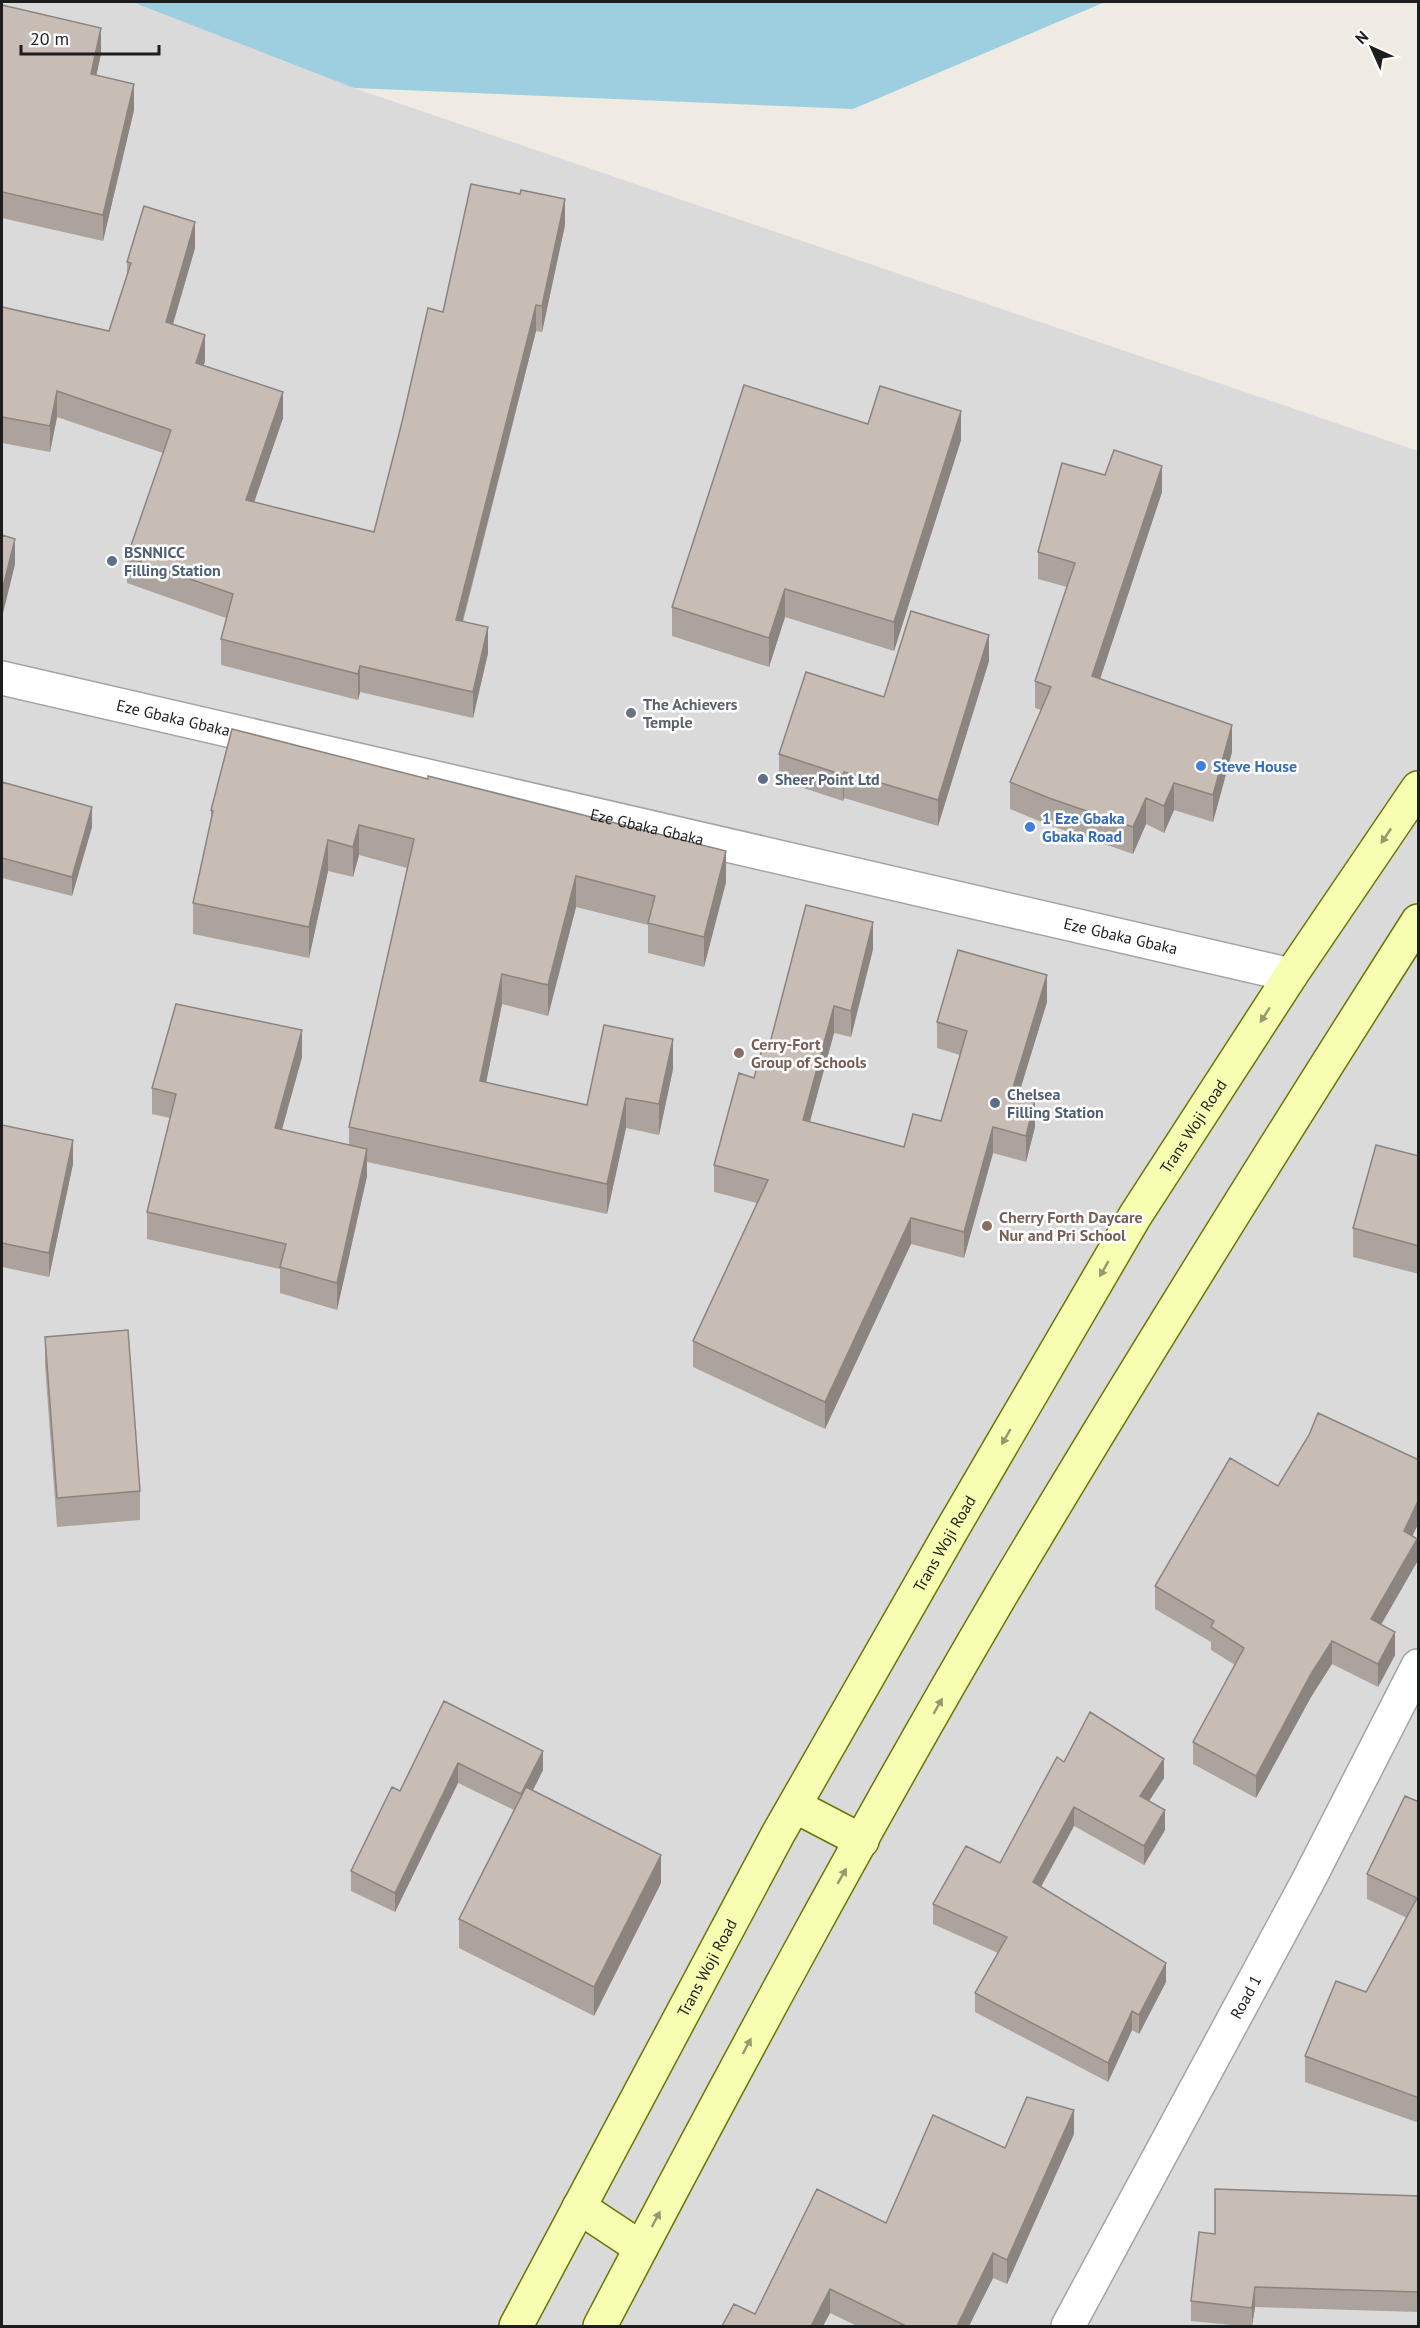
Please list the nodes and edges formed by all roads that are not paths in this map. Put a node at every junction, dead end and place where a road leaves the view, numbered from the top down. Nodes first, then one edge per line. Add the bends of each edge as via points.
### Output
1 (2, 678) edge
2 (1419, 788) edge
3 (1419, 921) edge
4 (1291, 975) junction
5 (1419, 1666) edge
6 (795, 1806) junction
7 (862, 1841) junction
8 (579, 2207) junction
9 (641, 2248) junction
10 (516, 2326) edge
11 (600, 2326) edge
12 (1068, 2326) edge

1 - 4 street, Eze Gbaka Gbaka
2 -> 4 main road, Trans Woji Road
7 -> 3 main road via 999,1599 1182,1293
4 -> 6 main road, Trans Woji Road via 1135,1216
5 - 12 street, Road 1 via 1307,1883
6 - 7 main road
6 - 8 main road, Trans Woji Road
9 -> 7 main road via 782,1980
8 - 9 main road
8 - 10 main road, Trans Woji Road
9 - 11 main road

